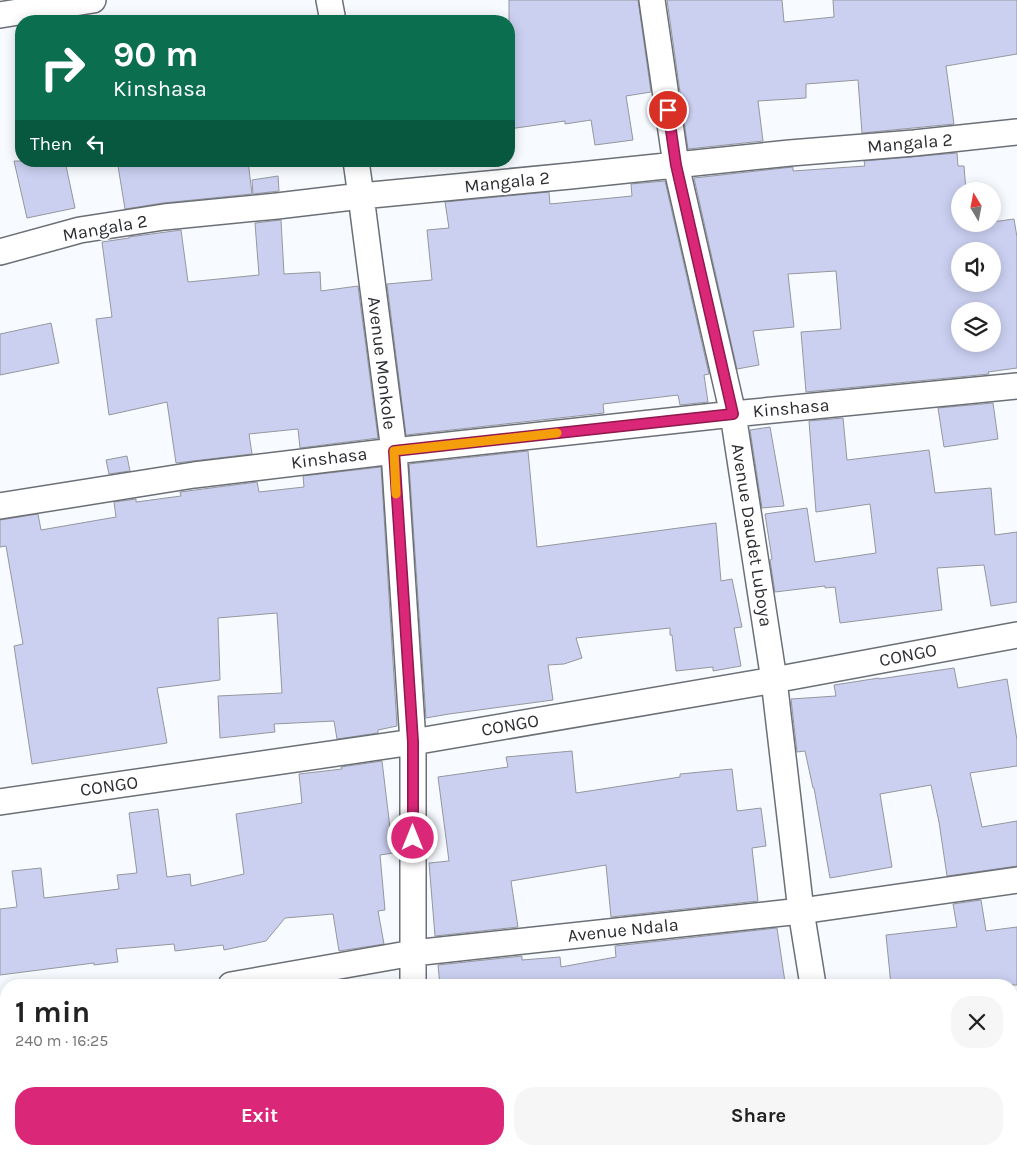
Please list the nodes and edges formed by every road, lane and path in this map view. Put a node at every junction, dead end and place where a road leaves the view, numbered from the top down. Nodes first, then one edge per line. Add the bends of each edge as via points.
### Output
1 (93, 0) edge
2 (330, 0) edge
3 (652, 0) edge
4 (0, 15) edge
5 (332, 15) edge
6 (1017, 132) edge
7 (676, 165) junction
8 (357, 167) edge
9 (361, 196) junction
10 (0, 252) edge
11 (1017, 386) edge
12 (733, 414) junction
13 (394, 451) junction
14 (0, 506) edge
15 (1017, 634) edge
16 (774, 680) junction
17 (413, 742) junction
18 (0, 802) edge
19 (1017, 880) edge
20 (801, 911) junction
21 (413, 953) junction
22 (265, 979) edge
23 (414, 979) edge
24 (813, 979) edge

1 - 4 street
2 - 5 street
3 - 7 street, Avenue Daudet Luboya
6 - 7 street, Mangala 2
7 - 9 street, Mangala 2
7 - 12 street, Avenue Daudet Luboya
8 - 9 street, Avenue Monkole
9 - 10 street, Mangala 2 via 164,217 80,230
9 - 13 street, Avenue Monkole
11 - 12 street, Kinshasa
12 - 13 street, Kinshasa
12 - 16 street, Avenue Daudet Luboya
13 - 14 street, Kinshasa via 194,475
13 - 17 street, Avenue Monkole
15 - 16 street, CONGO
16 - 17 street, CONGO
16 - 20 street, Avenue Daudet Luboya
17 - 18 street, CONGO
17 - 21 street, Avenue Monkole
19 - 20 street, Avenue Ndala
20 - 21 street, Avenue Ndala
20 - 24 street, Avenue Daudet Luboya
21 - 22 street, Avenue Ndala
21 - 23 street, Avenue Monkole

